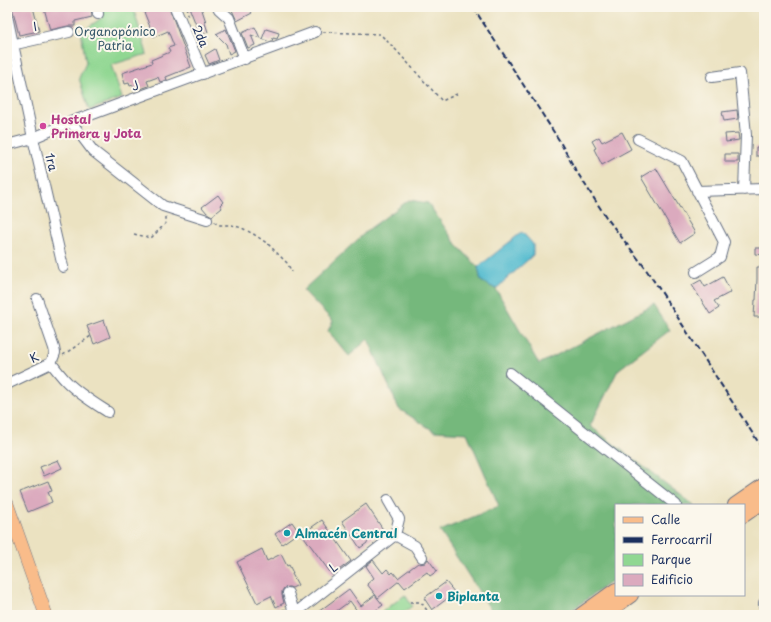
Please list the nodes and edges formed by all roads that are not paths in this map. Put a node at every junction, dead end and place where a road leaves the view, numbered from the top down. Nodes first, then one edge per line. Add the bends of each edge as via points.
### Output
1 (175, 7) edge
2 (218, 7) edge
3 (7, 16) edge
4 (68, 32) dead end
5 (316, 32) road end
6 (10, 45) edge
7 (245, 59) junction
8 (203, 74) junction
9 (712, 77) dead end
10 (71, 122) junction
11 (33, 138) junction
12 (638, 139) dead end
13 (7, 145) edge
14 (764, 189) edge
15 (744, 190) junction
16 (697, 191) junction
17 (207, 220) road end
18 (63, 267) dead end
19 (696, 272) dead end
20 (37, 299) dead end
21 (51, 363) junction
22 (510, 373) dead end
23 (7, 384) edge
24 (108, 412) dead end
25 (764, 485) edge
26 (388, 500) dead end
27 (764, 501) edge
28 (7, 504) edge
29 (675, 504) edge
30 (736, 504) edge
31 (745, 514) edge
32 (10, 525) edge
33 (395, 535) junction
34 (422, 557) dead end
35 (615, 591) edge
36 (288, 593) dead end
37 (630, 596) edge
38 (289, 614) edge
39 (46, 615) edge
40 (581, 615) edge
41 (603, 615) edge

1 - 8 street, 2da
2 - 7 street via 229,18
3 - 6 street, 1ra
4 - 6 street, I
5 - 7 street, J
6 - 11 street, 1ra
7 - 8 street, J
8 - 10 street, J
9 - 15 street via 740,73 746,135
10 - 11 street, J
10 - 17 street via 93,151 163,206
11 - 13 street, J
11 - 18 street, 1ra
12 - 16 street via 682,161
14 - 15 street
15 - 16 street
16 - 19 street via 724,242 720,257
20 - 21 street via 54,348
21 - 23 street, K
21 - 24 street via 66,382
22 - 29 street
25 - 30 highway
26 - 33 street via 399,519
27 - 31 highway
28 - 32 main road
32 - 39 main road
33 - 34 street via 415,546
33 - 38 street, L via 298,611
35 - 40 highway
36 - 38 street
37 - 41 highway

